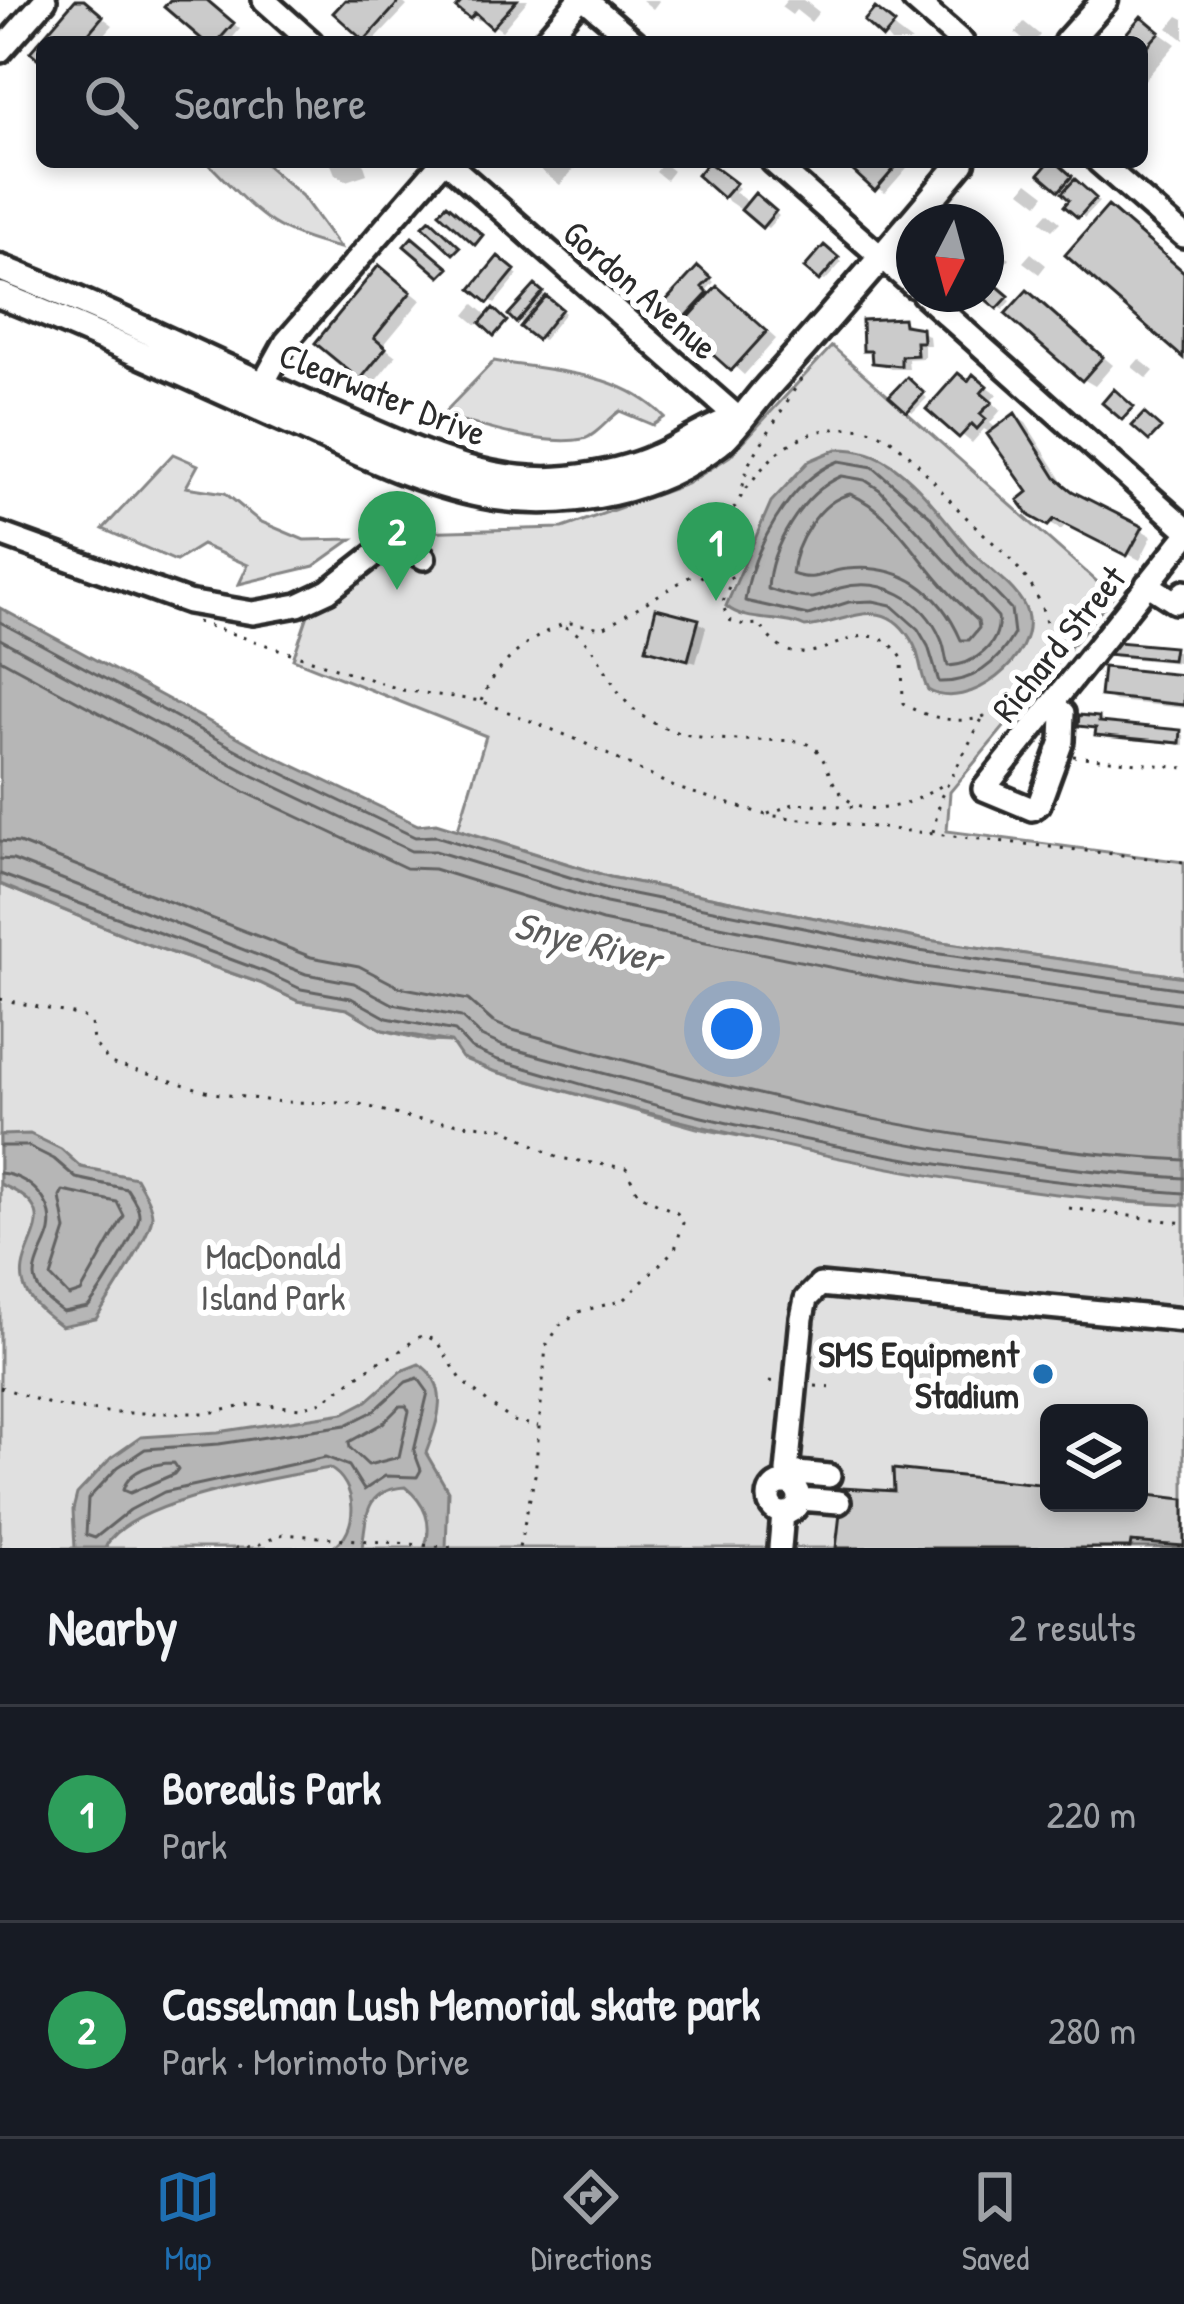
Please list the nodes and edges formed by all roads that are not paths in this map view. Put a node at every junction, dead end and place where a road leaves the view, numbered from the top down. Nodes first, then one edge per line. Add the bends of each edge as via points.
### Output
1 (45, 0) edge
2 (264, 0) edge
3 (582, 0) edge
4 (914, 0) edge
5 (1105, 0) edge
6 (304, 36) edge
7 (549, 36) edge
8 (627, 36) edge
9 (955, 36) edge
10 (1072, 36) edge
11 (0, 51) edge
12 (439, 168) edge
13 (451, 168) edge
14 (780, 168) edge
15 (957, 168) edge
16 (1107, 168) edge
17 (1184, 236) edge
18 (882, 257) junction
19 (0, 268) edge
20 (896, 270) edge
21 (0, 295) edge
22 (943, 312) edge
23 (256, 394) junction
24 (738, 418) junction
25 (1184, 527) edge
26 (0, 534) edge
27 (1184, 539) edge
28 (424, 558) dead end
29 (1148, 584) junction
30 (1181, 599) edge
31 (1052, 704) junction
32 (1184, 1320) edge
33 (829, 1476) dead end
34 (789, 1492) junction
35 (838, 1502) dead end
36 (779, 1548) edge

1 - 11 street
2 - 6 street
3 - 7 street
3 - 8 street
4 - 9 street
5 - 10 main road
12 - 23 street via 286,342
13 - 24 street, Gordon Avenue
14 - 18 street
15 - 18 main road, Clearwater Drive
16 - 17 street
18 - 20 street
18 - 24 main road, Clearwater Drive
19 - 23 main road, Clearwater Drive via 77,299
21 - 23 main road, Clearwater Drive
22 - 25 street
23 - 24 main road, Clearwater Drive via 440,483 524,499 579,498 644,483 707,452
26 - 28 street via 188,602 253,613 328,591 383,548 404,546
27 - 29 street, Richard Street
29 - 30 street
29 - 31 street, Richard Street
31 - 31 street, Richard Street via 984,789 1032,809 1039,804 1062,740 1063,713
32 - 34 street via 827,1282 806,1299
33 - 34 street
34 - 35 street
34 - 36 street

